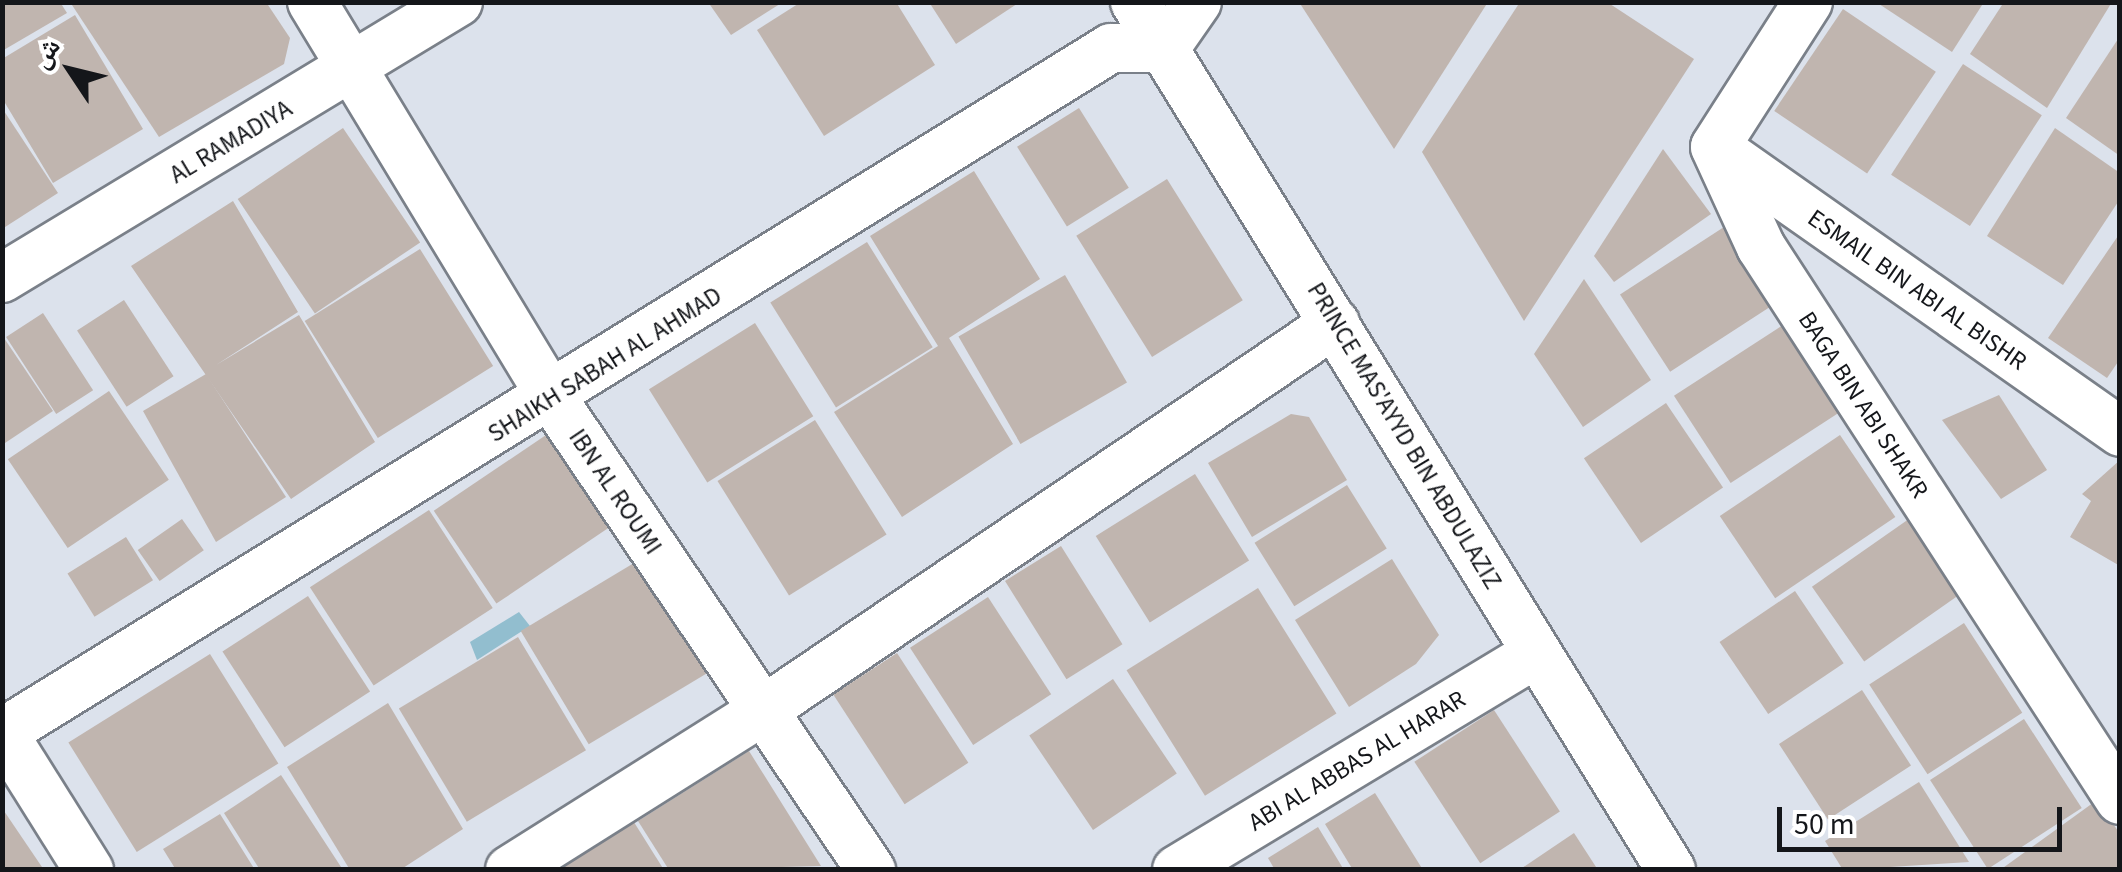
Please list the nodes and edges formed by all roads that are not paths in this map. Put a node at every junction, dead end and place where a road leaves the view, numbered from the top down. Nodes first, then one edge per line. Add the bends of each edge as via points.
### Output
1 (312, 2) edge
2 (458, 2) edge
3 (1135, 2) edge
4 (1197, 2) edge
5 (1808, 2) edge
6 (1164, 48) junction
7 (354, 69) junction
8 (1715, 147) junction
9 (2, 278) edge
10 (1335, 323) junction
11 (552, 398) junction
12 (2120, 432) edge
13 (1537, 653) junction
14 (762, 711) junction
15 (3, 733) edge
16 (2120, 800) edge
17 (89, 870) edge
18 (510, 870) edge
19 (871, 870) edge
20 (1177, 870) edge
21 (1671, 870) edge

1 - 7 street, IBN AL ROUMI
2 - 7 street, AL RAMADIYA
3 - 6 street, PRINCE MAS'AYYD BIN ABDULAZIZ
4 - 6 street
5 - 8 street
6 - 10 street, PRINCE MAS'AYYD BIN ABDULAZIZ
6 - 11 street, SHAIKH SABAH AL AHMAD via 1111,48
7 - 9 street, AL RAMADIYA
7 - 11 street, IBN AL ROUMI
8 - 12 street, ESMAIL BIN ABI AL BISHR
8 - 16 street, BAGA BIN ABI SHAKR via 1761,247
10 - 13 street, PRINCE MAS'AYYD BIN ABDULAZIZ
10 - 14 street
11 - 14 street, IBN AL ROUMI
11 - 15 street, SHAIKH SABAH AL AHMAD
13 - 20 street, ABI AL ABBAS AL HARAR
13 - 21 street, PRINCE MAS'AYYD BIN ABDULAZIZ
14 - 18 street
14 - 19 street, IBN AL ROUMI
15 - 17 street

